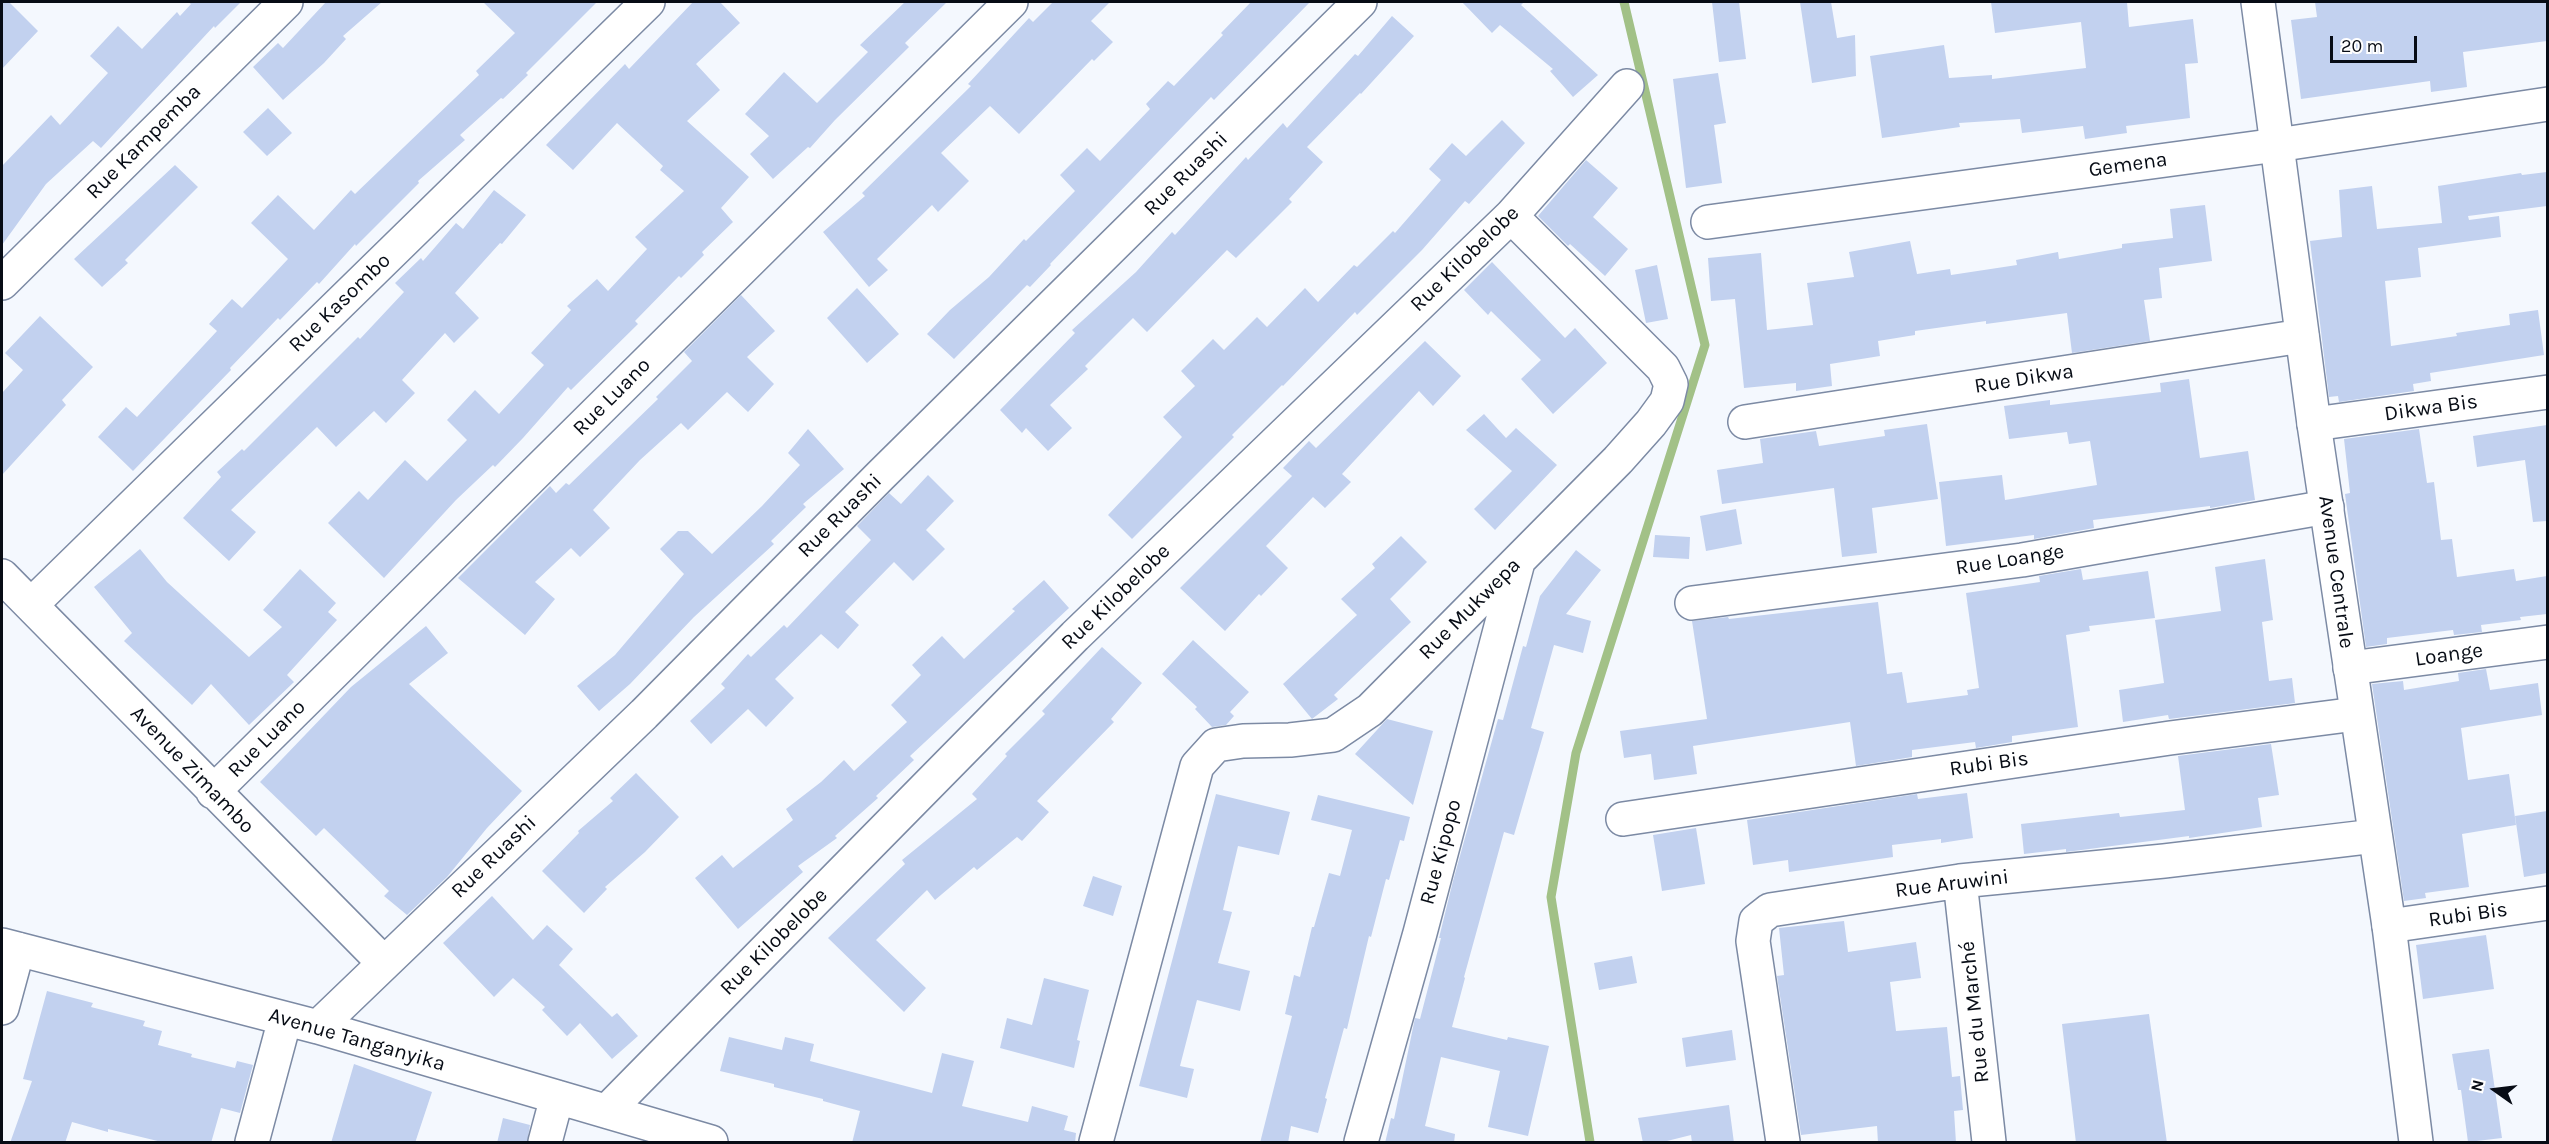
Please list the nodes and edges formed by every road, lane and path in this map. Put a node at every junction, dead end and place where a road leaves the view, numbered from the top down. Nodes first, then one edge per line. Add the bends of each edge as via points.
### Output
1 (286, 2) edge
2 (648, 2) edge
3 (1011, 2) edge
4 (1360, 2) edge
5 (2258, 2) edge
6 (1627, 86) dead end
7 (2547, 104) edge
8 (2277, 145) junction
9 (1511, 216) junction
10 (1708, 222) dead end
11 (2, 283) edge
12 (2302, 336) junction
13 (2547, 392) edge
14 (1745, 422) dead end
15 (2314, 424) junction
16 (2327, 507) junction
17 (1518, 560) junction
18 (2, 576) edge
19 (1692, 603) dead end
20 (31, 605) junction
21 (2547, 642) edge
22 (2350, 668) junction
23 (2356, 714) junction
24 (213, 792) junction
25 (1623, 819) dead end
26 (2374, 836) junction
27 (1960, 881) junction
28 (2547, 903) edge
29 (2389, 926) junction
30 (10, 947) edge
31 (383, 962) junction
32 (2, 1008) edge
33 (285, 1019) junction
34 (318, 1027) junction
35 (557, 1097) junction
36 (607, 1111) junction
37 (252, 1143) edge
38 (545, 1143) edge
39 (711, 1143) edge
40 (1095, 1143) edge
41 (1361, 1143) edge
42 (1783, 1143) edge
43 (1989, 1143) edge
44 (2416, 1143) edge

1 - 11 street, Rue Kampemba
2 - 20 street, Rue Kasombo
3 - 24 street, Rue Luano
4 - 31 street, Rue Ruashi via 644,714
5 - 8 street, Avenue Centrale
6 - 9 street, Rue Kilobelobe
7 - 8 street, Gemena
8 - 10 street, Gemena
8 - 12 street, Avenue Centrale
9 - 17 street, Rue Mukwepa via 1663,368 1671,384 1667,401 1651,423
9 - 36 street, Rue Kilobelobe via 1075,636
12 - 14 street, Rue Dikwa
12 - 15 street, Avenue Centrale
13 - 15 street, Dikwa Bis
15 - 16 street, Avenue Centrale
16 - 19 street, Rue Loange via 2022,560
16 - 22 street, Avenue Centrale
17 - 40 street, Rue Mukwepa via 1370,710 1333,735 1216,745 1197,766
17 - 41 street, Rue Kipopo
18 - 20 street, Avenue Zimambo
20 - 24 street, Avenue Zimambo
21 - 22 street, Loange
22 - 23 street, Avenue Centrale
23 - 25 street, Rubi Bis
23 - 26 street, Avenue Centrale
24 - 31 street, Avenue Zimambo
26 - 27 street, Rue Aruwini
26 - 29 street, Avenue Centrale
27 - 42 street, Rue Aruwini via 1770,910 1756,921 1753,940
27 - 43 street, Rue du Marché
28 - 29 street, Rubi Bis
29 - 44 street, Avenue Centrale
30 - 32 street
30 - 33 street, Avenue Tanganyika
31 - 34 street, Rue Ruashi
33 - 34 street, Avenue Tanganyika
33 - 37 street
34 - 35 street, Avenue Tanganyika
35 - 36 street, Avenue Tanganyika
35 - 38 street
36 - 39 street, Avenue Tanganyika

